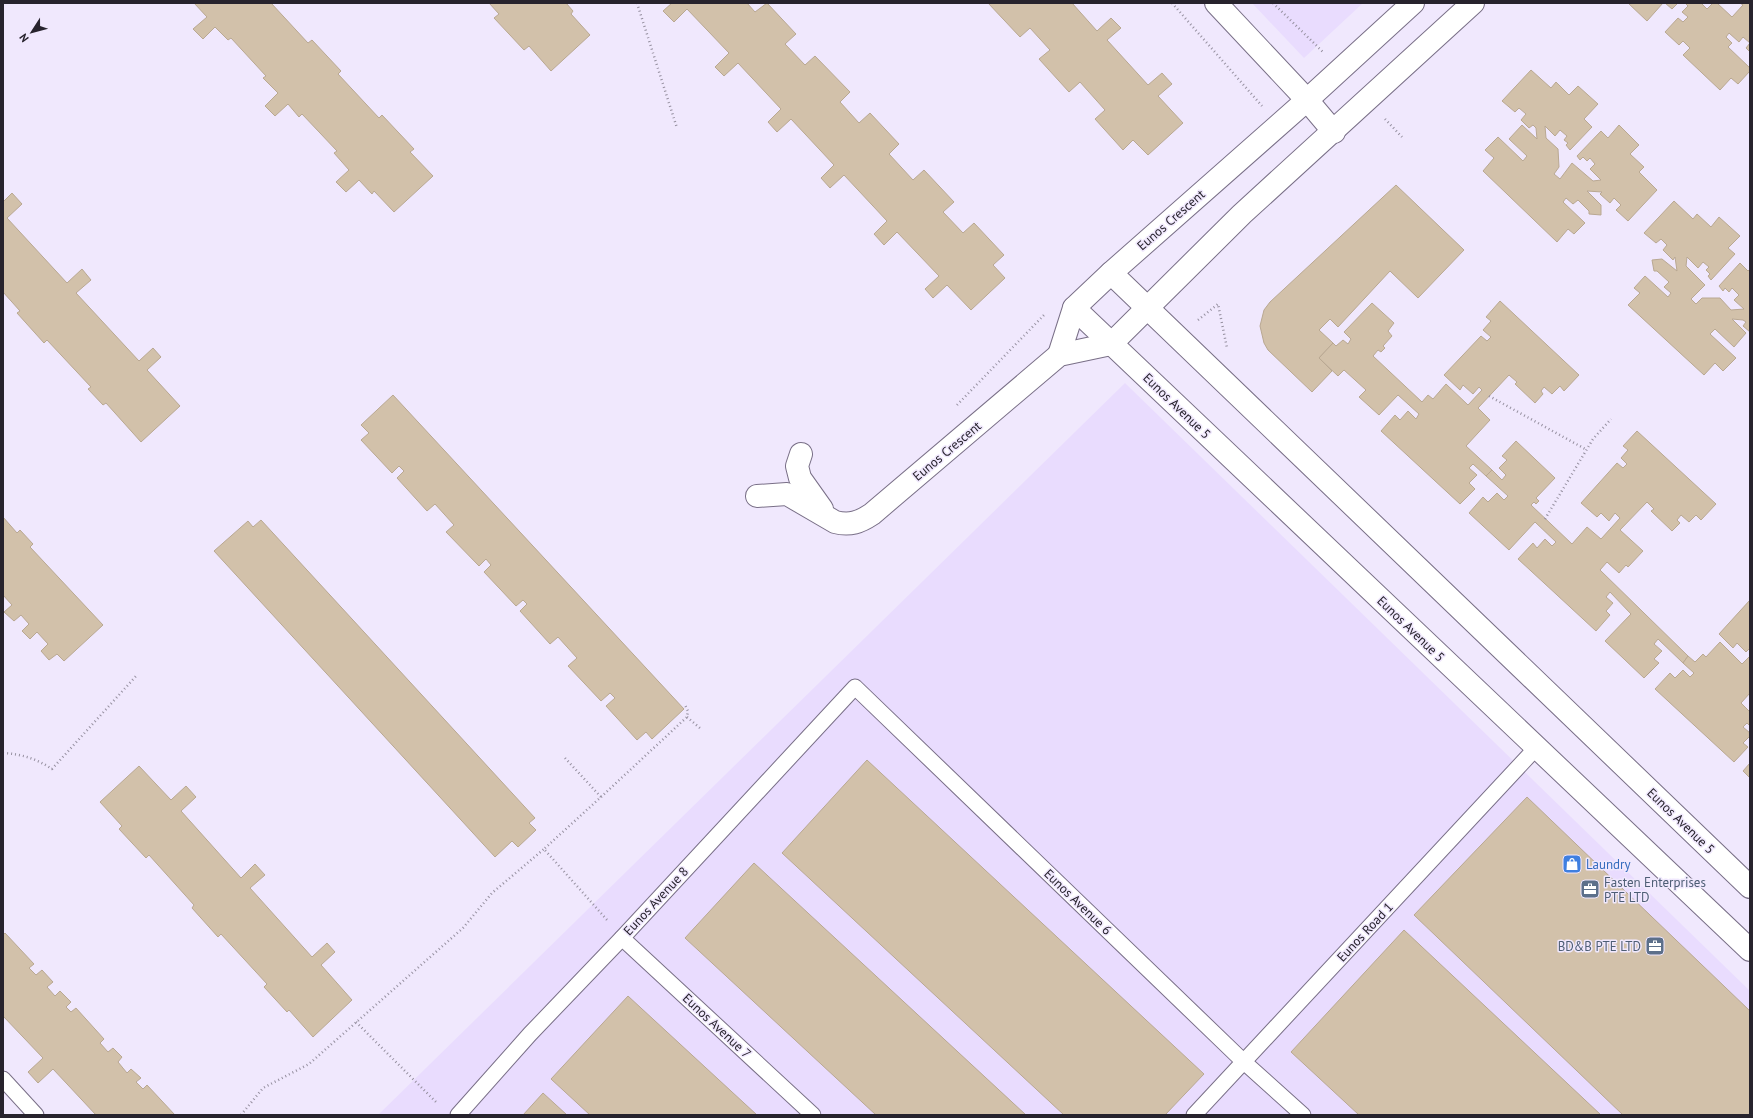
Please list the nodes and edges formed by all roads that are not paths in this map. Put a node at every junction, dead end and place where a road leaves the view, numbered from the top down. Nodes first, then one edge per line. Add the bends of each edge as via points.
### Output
1 (1216, 3) edge
2 (1413, 3) edge
3 (1473, 3) edge
4 (1307, 100) junction
5 (1334, 132) junction
6 (1111, 273) junction
7 (1074, 308) junction
8 (1148, 309) junction
9 (1112, 344) junction
10 (1059, 355) junction
11 (801, 454) dead end
12 (757, 496) dead end
13 (828, 517) junction
14 (855, 687) joint
15 (1536, 748) junction
16 (1750, 887) edge
17 (622, 938) junction
18 (1750, 950) edge
19 (1244, 1062) junction
20 (3, 1078) edge
21 (36, 1115) edge
22 (458, 1115) edge
23 (813, 1115) edge
24 (1194, 1115) edge
25 (1303, 1115) edge

1 - 4 street
2 - 4 street, Eunos Crescent
3 - 5 street
4 - 5 street
4 - 6 street, Eunos Crescent
5 - 8 street via 1242,214
6 - 7 street, Eunos Crescent
6 - 8 street, Eunos Avenue 5
7 - 9 street, Eunos Avenue 5
7 - 10 street, Eunos Crescent
8 - 9 street
8 - 16 street, Eunos Avenue 5
9 - 10 street, Eunos Crescent
9 - 15 street, Eunos Avenue 5
10 - 13 street, Eunos Crescent via 872,514 862,521 851,524 844,524
11 - 13 street via 797,466 800,478
12 - 13 street, Eunos Crescent via 787,494
14 - 17 lane, Eunos Avenue 8
14 - 19 lane, Eunos Avenue 6
15 - 18 street, Eunos Avenue 5
15 - 19 lane, Eunos Road 1
17 - 22 lane, Eunos Avenue 8 via 530,1034
17 - 23 lane, Eunos Avenue 7
19 - 24 lane, Eunos Road 1
19 - 25 lane, Eunos Avenue 6
20 - 21 lane

